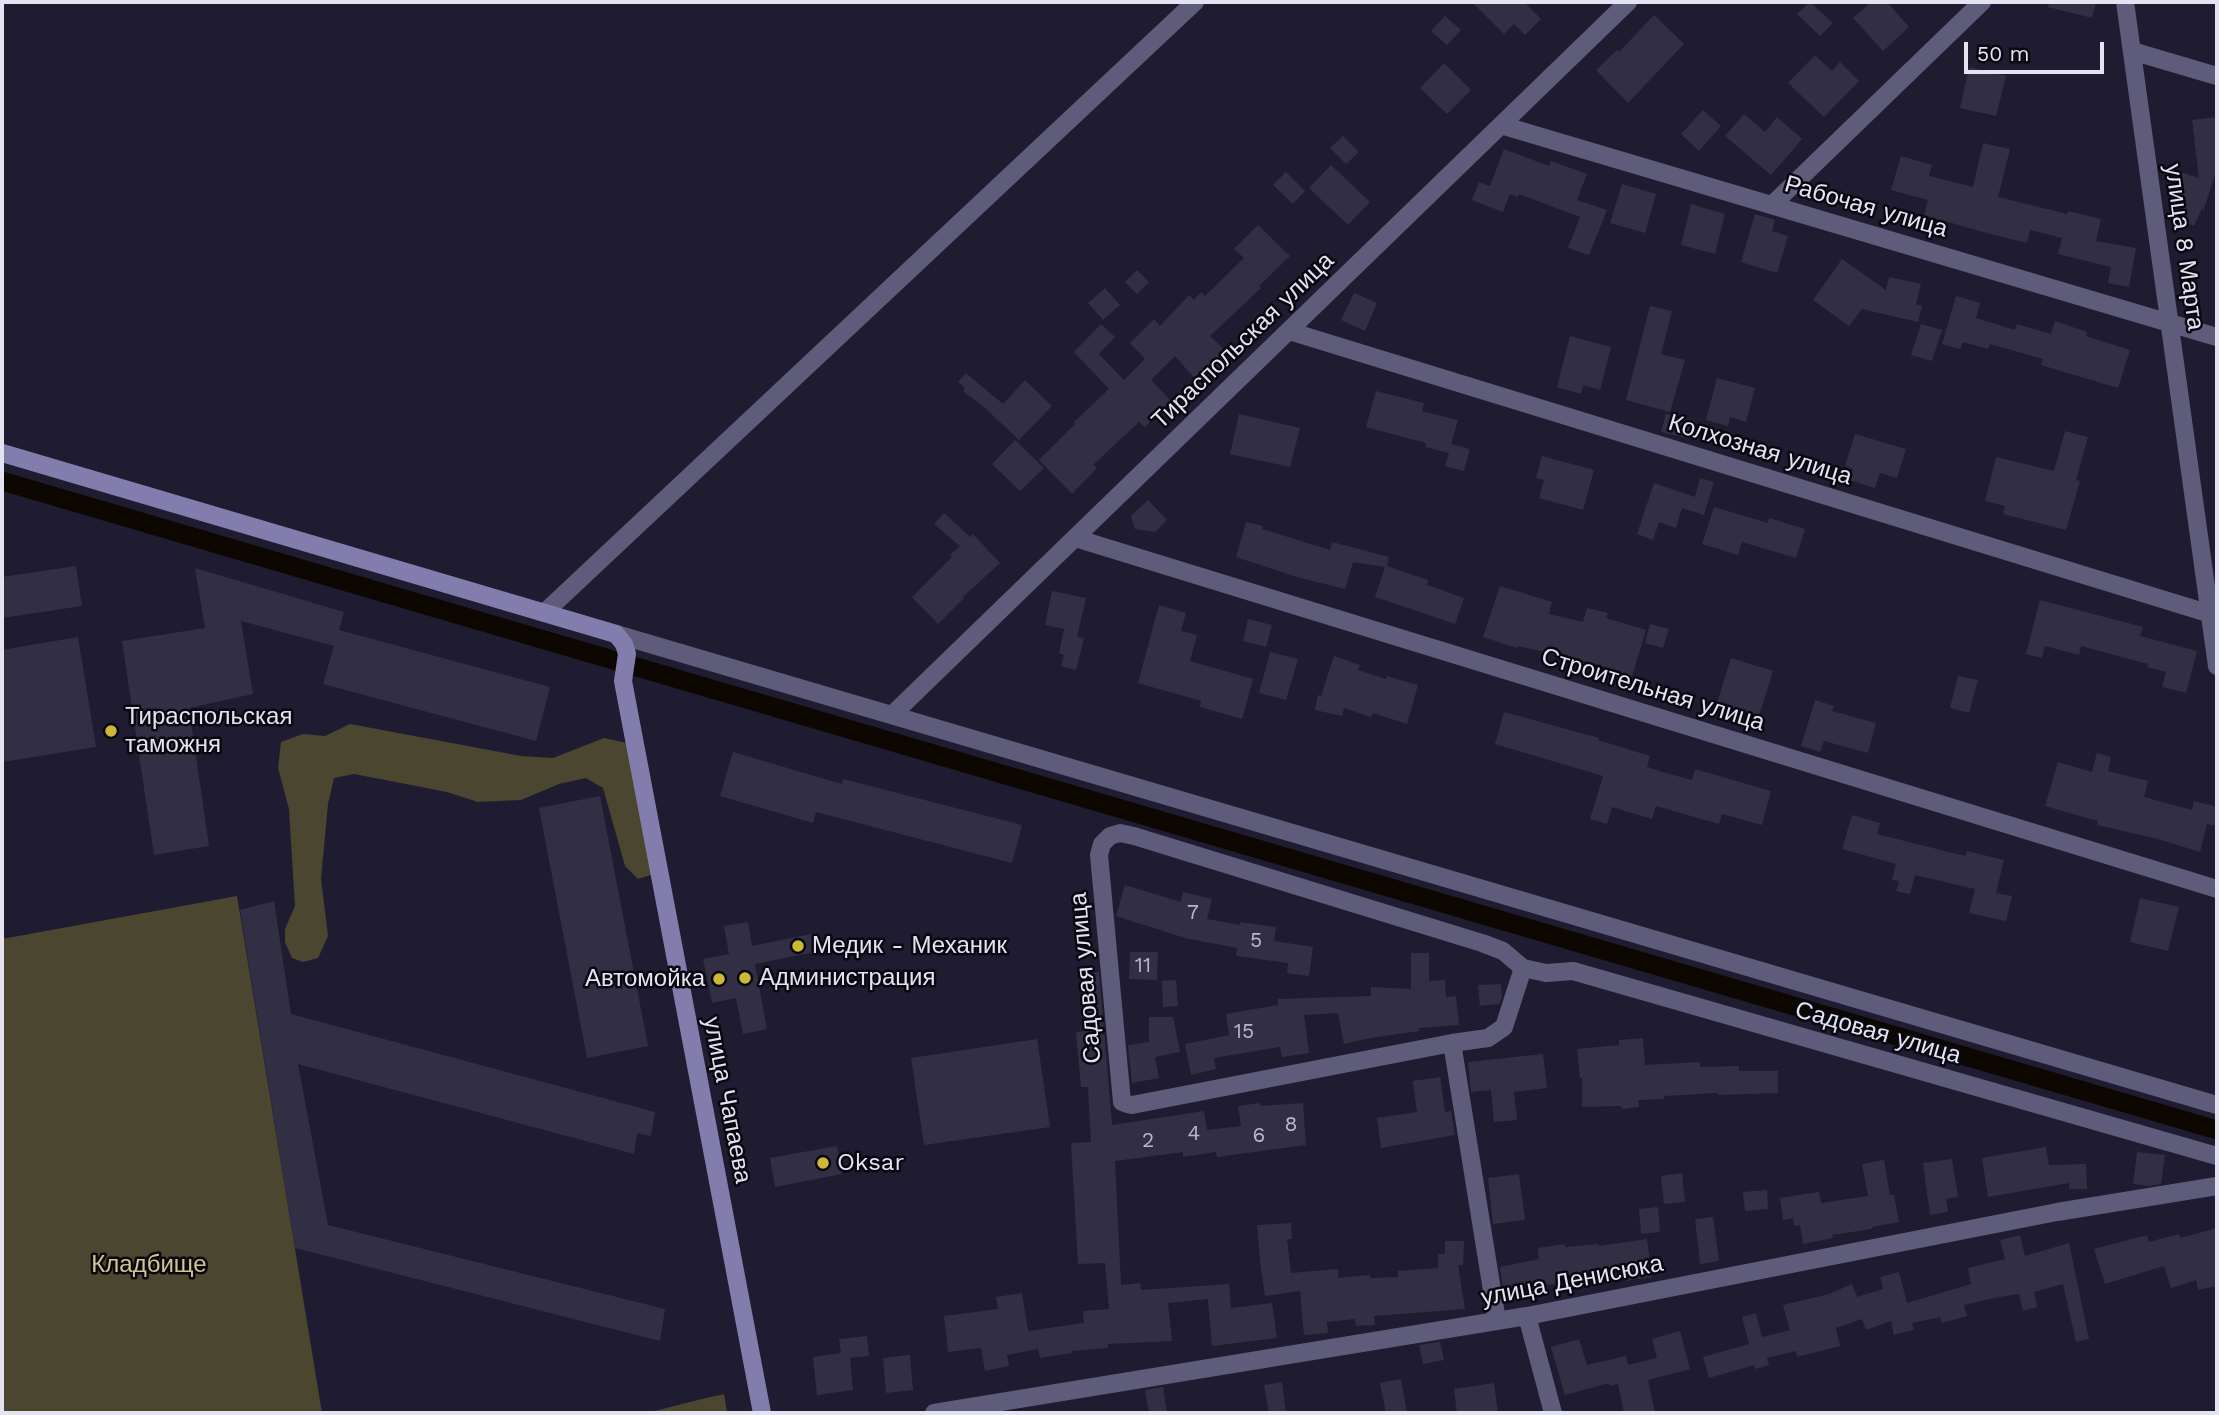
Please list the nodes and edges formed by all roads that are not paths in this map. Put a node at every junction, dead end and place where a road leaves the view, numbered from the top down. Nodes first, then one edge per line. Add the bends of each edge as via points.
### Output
1 (1195, 2) edge
2 (1628, 2) edge
3 (1982, 2) edge
4 (2125, 2) edge
5 (2132, 51) junction
6 (2217, 76) edge
7 (1501, 125) junction
8 (1772, 205) junction
9 (2169, 322) junction
10 (1289, 331) junction
11 (2217, 337) edge
12 (2, 453) edge
13 (1075, 538) junction
14 (544, 613) junction
15 (2213, 615) edge
16 (616, 634) junction
17 (2217, 666) edge
18 (892, 715) junction
19 (2217, 889) edge
20 (1523, 968) junction
21 (1452, 1043) junction
22 (2217, 1105) edge
23 (2217, 1156) edge
24 (2217, 1186) edge
25 (1527, 1316) junction
26 (1497, 1321) junction
27 (762, 1413) edge
28 (934, 1413) edge
29 (1553, 1413) edge

1 - 14 street
2 - 7 street, Тираспольская улица
3 - 8 street
4 - 5 street, улица 8 Марта
5 - 6 street
5 - 9 street, улица 8 Марта
7 - 8 street, Рабочая улица
7 - 10 street, Тираспольская улица
8 - 9 street, Рабочая улица
9 - 11 street, Рабочая улица
9 - 15 street, улица 8 Марта
10 - 13 street, Тираспольская улица
10 - 15 street, Колхозная улица
12 - 14 street
13 - 18 street, Тираспольская улица
13 - 19 street, Строительная улица
14 - 16 street
15 - 17 street, улица 8 Марта
16 - 18 street
16 - 27 street, улица Чапаева via 627,654 623,681
18 - 22 street
20 - 21 street, Садовая улица via 1504,1027 1488,1038
20 - 21 street, Садовая улица via 1503,951 1482,943 1134,836 1110,836 1102,844 1099,855 1122,1102 1132,1105
20 - 23 street, Садовая улица via 1546,973 1573,971
21 - 26 street
24 - 25 street, улица Денисюка via 2057,1212
25 - 26 street, улица Денисюка
25 - 29 street
26 - 28 street, улица Денисюка

